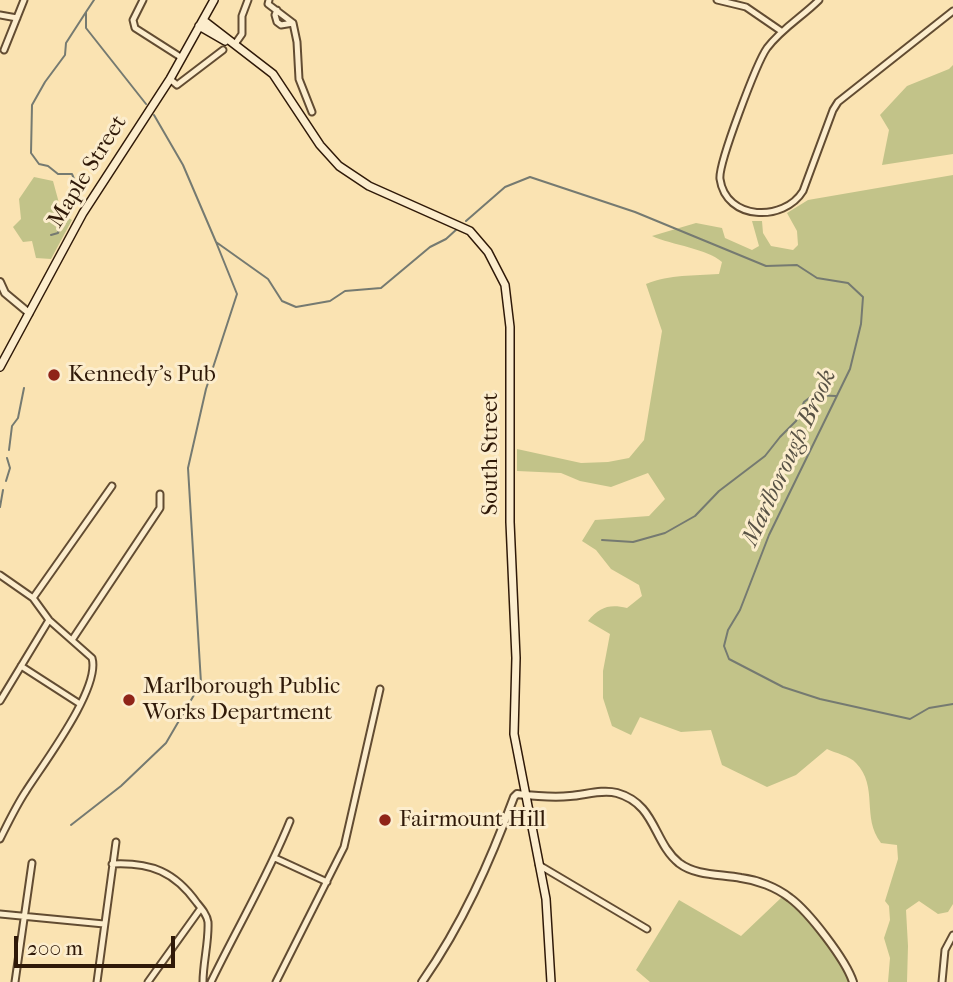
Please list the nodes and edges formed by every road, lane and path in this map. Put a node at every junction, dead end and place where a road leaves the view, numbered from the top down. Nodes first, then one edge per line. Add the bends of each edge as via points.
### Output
1 (24, 0) edge
2 (144, 0) edge
3 (248, 0) edge
4 (717, 0) edge
5 (818, 0) edge
6 (269, 2) edge
7 (213, 3) edge
8 (277, 10) junction
9 (953, 11) edge
10 (0, 15) edge
11 (17, 18) junction
12 (201, 23) junction
13 (293, 23) junction
14 (213, 31) junction
15 (781, 31) junction
16 (193, 40) junction
17 (235, 44) junction
18 (4, 50) dead end
19 (223, 50) dead end
20 (244, 51) junction
21 (182, 58) junction
22 (170, 79) junction
23 (312, 112) dead end
24 (0, 282) edge
25 (29, 313) junction
26 (0, 367) edge
27 (112, 486) dead end
28 (160, 494) dead end
29 (0, 575) edge
30 (33, 598) junction
31 (49, 620) junction
32 (72, 640) junction
33 (21, 666) junction
34 (380, 689) dead end
35 (0, 701) edge
36 (80, 704) junction
37 (525, 795) junction
38 (290, 821) dead end
39 (0, 839) edge
40 (116, 842) dead end
41 (275, 858) junction
42 (32, 863) dead end
43 (113, 864) junction
44 (539, 865) junction
45 (327, 882) junction
46 (201, 908) junction
47 (0, 914) edge
48 (24, 916) junction
49 (104, 924) junction
50 (647, 929) dead end
51 (953, 935) edge
52 (15, 982) edge
53 (97, 982) edge
54 (148, 982) edge
55 (203, 982) edge
56 (211, 982) edge
57 (276, 982) edge
58 (422, 982) edge
59 (551, 982) edge
60 (853, 982) edge
61 (942, 982) edge

1 - 11 street
2 - 21 street via 135,28
3 - 17 street via 242,34
4 - 15 street via 746,7
5 - 15 street
6 - 8 street
7 - 12 main road, Maple Street
7 - 14 main road
8 - 13 street
8 - 13 street via 277,22
9 - 15 street via 838,102 803,191 794,202 780,209 748,212 728,199 720,180 721,167 761,58
10 - 11 street
11 - 18 street
12 - 14 main road, South Street
12 - 16 main road, Maple Street
13 - 23 street via 299,79
14 - 16 main road
14 - 17 main road, South Street
14 - 20 main road, South Street
16 - 21 main road, Maple Street
17 - 20 main road, South Street
19 - 22 street via 177,85
20 - 37 main road, South Street via 277,79 339,166 369,186 470,231 488,252 505,285 510,327 513,718
21 - 22 main road, Maple Street
22 - 25 main road, Maple Street via 85,210
24 - 25 street via 5,293
25 - 26 main road, Maple Street
27 - 30 street
28 - 32 street via 160,509
29 - 30 street
30 - 31 street
31 - 32 street
31 - 33 street
32 - 36 street via 95,666
33 - 35 street
33 - 36 street
34 - 45 street via 344,847
36 - 39 street
37 - 44 main road, South Street
37 - 58 street via 514,797 471,900
37 - 60 street via 607,792 628,797 647,813 672,855 684,866 751,880 790,897 843,959
38 - 41 street
40 - 43 street
41 - 45 street
41 - 56 street
42 - 48 street
43 - 46 street via 163,870 183,884
43 - 49 street
44 - 50 street
44 - 59 main road, South Street
45 - 57 street
46 - 54 street
46 - 55 street via 208,918
47 - 48 street
48 - 49 street
48 - 52 street
49 - 53 street
51 - 61 street via 945,950

